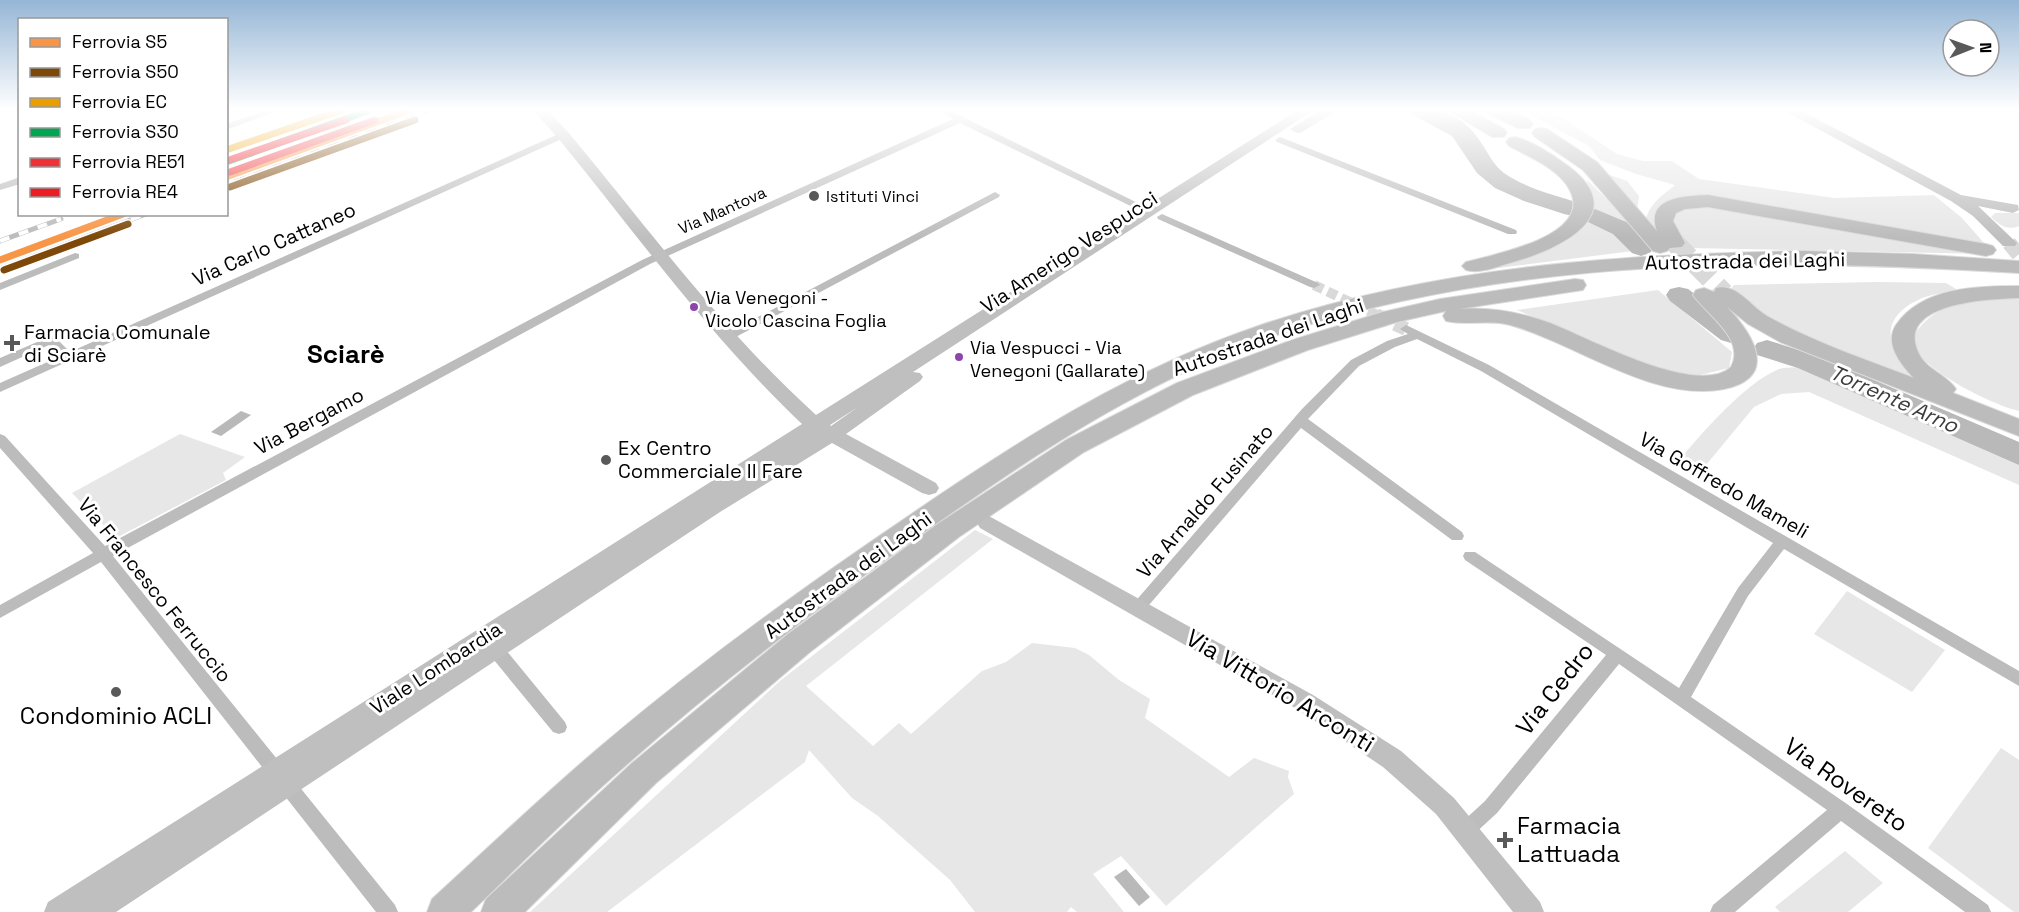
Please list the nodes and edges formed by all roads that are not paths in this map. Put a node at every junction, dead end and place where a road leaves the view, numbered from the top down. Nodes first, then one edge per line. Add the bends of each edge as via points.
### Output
1 (524, 153) edge
2 (577, 153) edge
3 (887, 153) edge
4 (1032, 153) edge
5 (1246, 153) edge
6 (1259, 153) edge
7 (1312, 153) edge
8 (1542, 153) edge
9 (1561, 153) edge
10 (1870, 153) edge
11 (18, 181) edge
12 (0, 187) edge
13 (995, 195) dead end
14 (1956, 198) junction
15 (2016, 208) edge
16 (1978, 213) junction
17 (1156, 214) junction
18 (1512, 232) dead end
19 (2013, 242) edge
20 (661, 255) junction
21 (75, 256) dead end
22 (2019, 267) edge
23 (2019, 282) edge
24 (1314, 285) tunnel mouth
25 (0, 286) edge
26 (2019, 292) edge
27 (1412, 332) joint
28 (728, 336) junction
29 (1235, 343) junction
30 (69, 357) junction
31 (0, 363) edge
32 (0, 388) edge
33 (1300, 421) junction
34 (2019, 421) edge
35 (2019, 428) edge
36 (823, 430) junction
37 (0, 439) edge
38 (1075, 446) junction
39 (928, 488) dead end
40 (987, 523) dead end
41 (1457, 536) dead end
42 (1782, 542) junction
43 (103, 554) junction
44 (1470, 556) dead end
45 (1138, 608) junction
46 (0, 612) edge
47 (495, 649) junction
48 (1617, 654) junction
49 (2019, 679) edge
50 (1681, 699) junction
51 (559, 727) dead end
52 (280, 778) junction
53 (1841, 810) junction
54 (1466, 830) junction
55 (58, 912) edge
56 (92, 912) edge
57 (388, 912) edge
58 (445, 912) edge
59 (499, 912) edge
60 (1530, 912) edge
61 (1720, 912) edge
62 (1981, 912) edge

1 - 30 street, Via Carlo Cattaneo
2 - 20 main road
3 - 20 street, Via Mantova
4 - 17 street
5 - 17 main road, Via Amerigo Vespucci
6 - 17 main road, Via Amerigo Vespucci
7 - 18 street
8 - 29 highway via 1581,192 1580,218 1559,238 1516,255 1323,305
9 - 19 highway via 1590,166 1667,245 1662,217 1665,211 1683,203 1708,201 1894,235
10 - 14 main road
11 - 12 street
13 - 28 street
14 - 15 main road
14 - 16 main road
15 - 16 main road
16 - 19 main road
17 - 24 street
17 - 36 main road, Via Amerigo Vespucci via 899,387
20 - 28 main road
20 - 43 street, Via Bergamo
21 - 25 street
22 - 29 highway, Autostrada dei Laghi via 1761,257 1573,268 1492,278 1346,307
23 - 38 highway, Autostrada dei Laghi via 1940,274 1772,271 1603,281 1487,297 1391,317 1300,345 1185,389
26 - 34 highway via 1984,292 1932,306 1913,319 1902,344 1914,365 1941,387
27 - 33 street, Via Arnaldo Fusinato via 1355,363
27 - 42 street, Via Goffredo Mameli via 1485,368
28 - 36 main road via 776,389
29 - 58 highway, Autostrada dei Laghi via 1169,370 1057,431 846,573 613,756
30 - 31 street via 51,340
30 - 32 street, Via Carlo Cattaneo
33 - 41 street, Via Arnaldo Fusinato
33 - 45 street, Via Arnaldo Fusinato
35 - 38 highway via 1788,337 1714,294 1745,347 1744,368 1728,381 1690,382 1653,376 1518,320 1484,314 1453,316 1410,322 1299,357
36 - 39 main road
36 - 47 main road, Viale Lombardia
36 - 52 main road, Viale Lombardia
37 - 43 street, Via Francesco Ferruccio
38 - 59 highway, Autostrada dei Laghi via 949,530 799,643 644,773
40 - 45 main road, Via Vittorio Arconti
42 - 49 street, Via Goffredo Mameli
42 - 50 street via 1743,592
43 - 46 street, Via Bergamo
43 - 52 street, Via Francesco Ferruccio
44 - 48 street, Via Cedro
45 - 54 main road, Via Vittorio Arconti via 1305,702 1377,748 1420,783
47 - 51 street
47 - 52 main road, Viale Lombardia
48 - 50 street, Via Rovereto
48 - 54 street, Via Cedro via 1491,807
50 - 53 street, Via Rovereto
52 - 55 main road, Viale Lombardia
52 - 56 main road, Viale Lombardia
52 - 57 street, Via Francesco Ferruccio
53 - 61 street
53 - 62 street, Via Rovereto
54 - 60 main road, Via Vittorio Arconti

